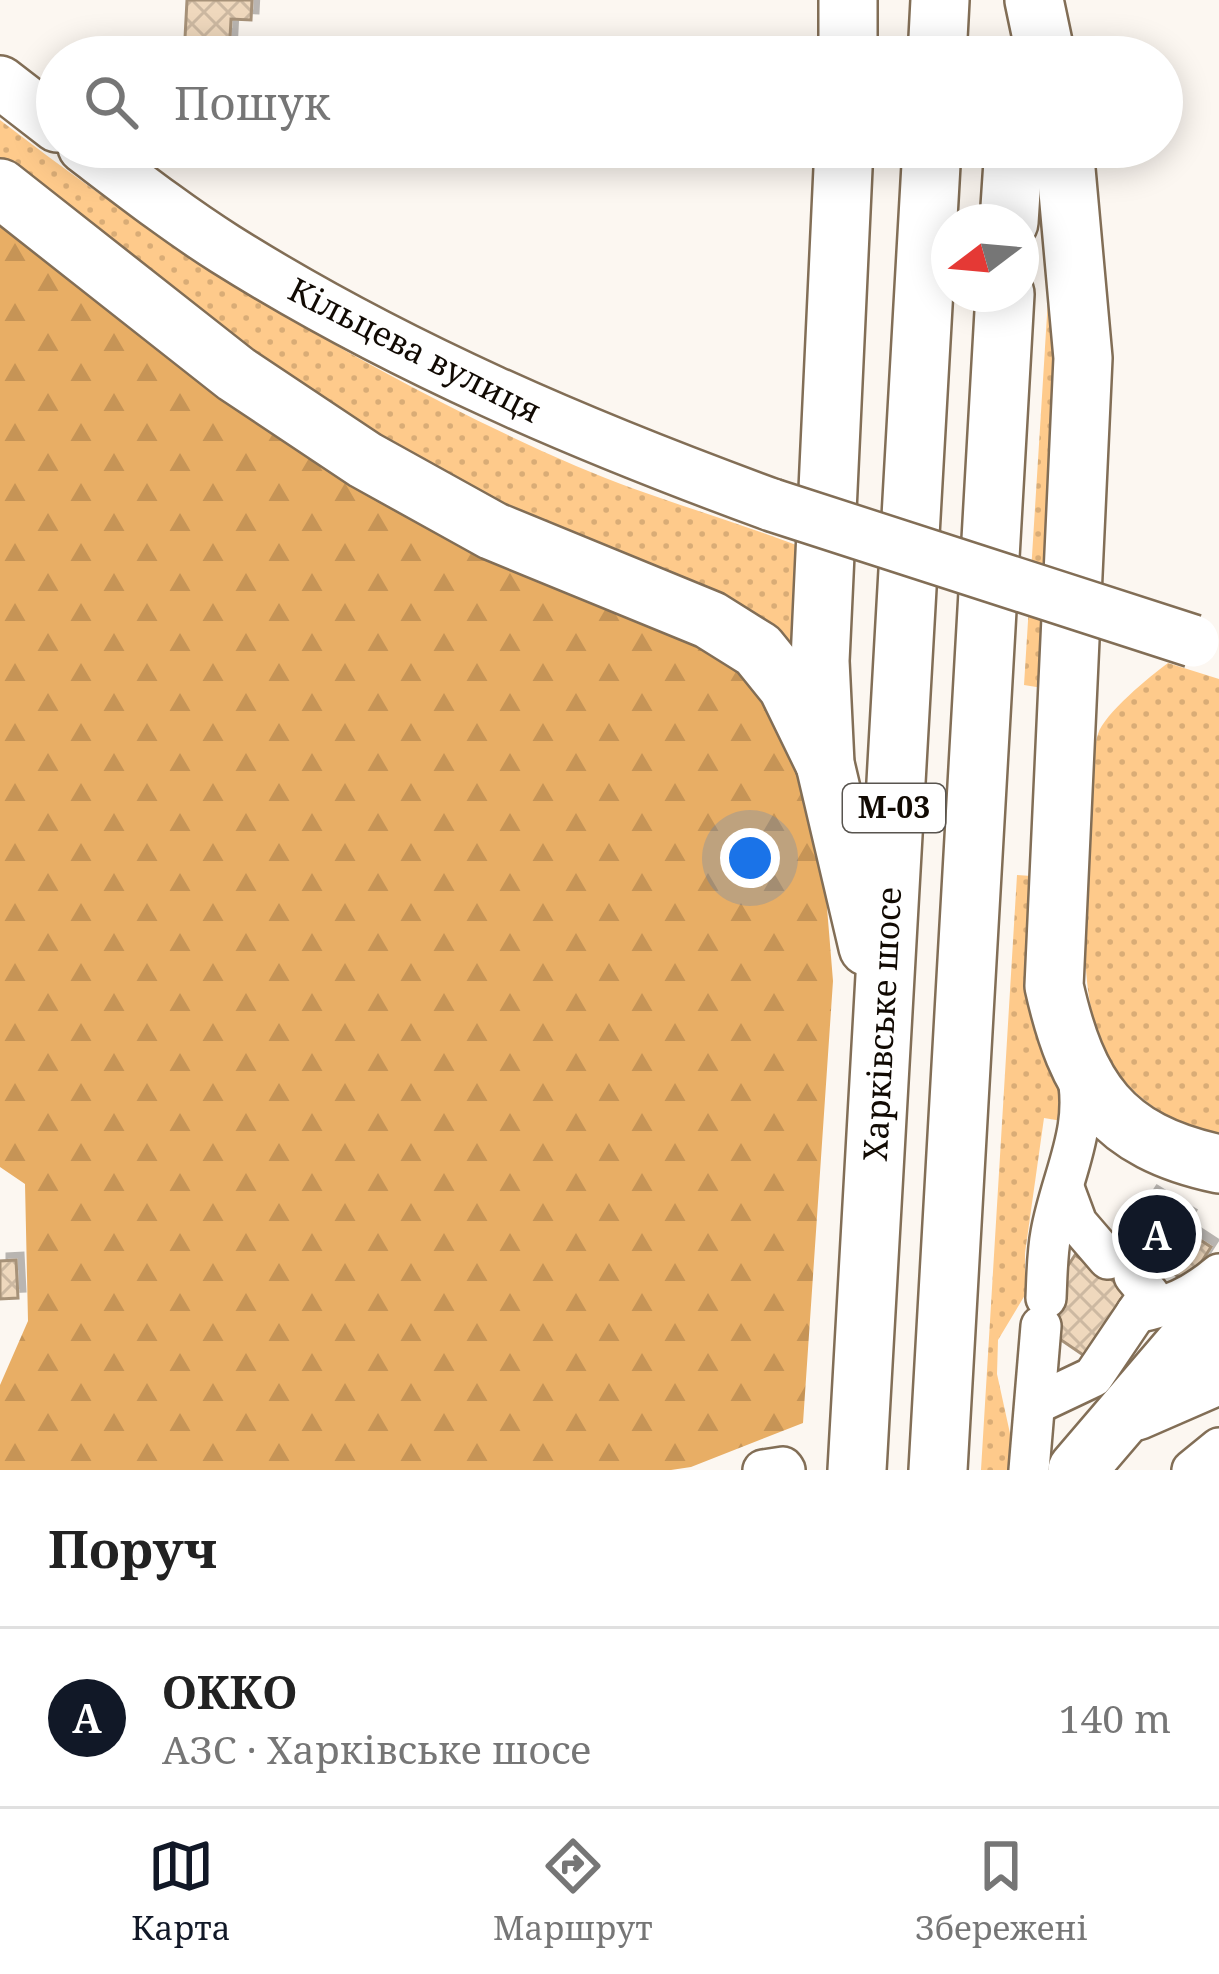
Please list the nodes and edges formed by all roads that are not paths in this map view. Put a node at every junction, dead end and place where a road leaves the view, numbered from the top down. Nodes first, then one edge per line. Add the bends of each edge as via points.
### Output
1 (940, 0) edge
2 (1022, 0) edge
3 (1034, 0) edge
4 (938, 36) edge
5 (1020, 36) edge
6 (1042, 36) edge
7 (0, 82) edge
8 (36, 110) edge
9 (113, 168) edge
10 (843, 168) edge
11 (931, 168) edge
12 (1013, 168) edge
13 (1066, 168) edge
14 (0, 188) edge
15 (1010, 204) edge
16 (1004, 312) edge
17 (1206, 646) edge
18 (825, 764) junction
19 (883, 1009) junction
20 (1072, 1052) junction
21 (1219, 1164) edge
22 (1064, 1188) junction
23 (1219, 1274) edge
24 (1126, 1283) junction
25 (1219, 1304) edge
26 (1219, 1376) edge
27 (1036, 1404) junction
28 (1116, 1421) junction
29 (1219, 1448) edge
30 (856, 1470) edge
31 (938, 1470) edge
32 (1029, 1470) edge
33 (1077, 1470) edge
34 (1192, 1470) edge

1 - 4 highway
2 - 5 highway
3 - 6 highway
7 - 8 main road
9 - 17 main road, Кільцева вулиця, bridge via 226,249 460,379 772,506
10 - 18 highway via 820,661
11 - 19 highway, Харківське шосе / М-03
12 - 15 highway
13 - 20 highway via 1083,358 1054,986
14 - 18 highway via 236,374 365,460 494,530 710,620 758,650 787,686
16 - 31 highway, М-03
18 - 19 highway
19 - 30 highway, Харківське шосе / М-03
20 - 21 highway via 1105,1106 1142,1136
20 - 22 lane via 1080,1127
22 - 24 lane via 1076,1222
22 - 27 lane via 1051,1233
23 - 24 lane via 1170,1306
24 - 27 lane via 1094,1377
25 - 28 highway
26 - 28 highway
27 - 32 lane
28 - 33 highway
29 - 34 lane

